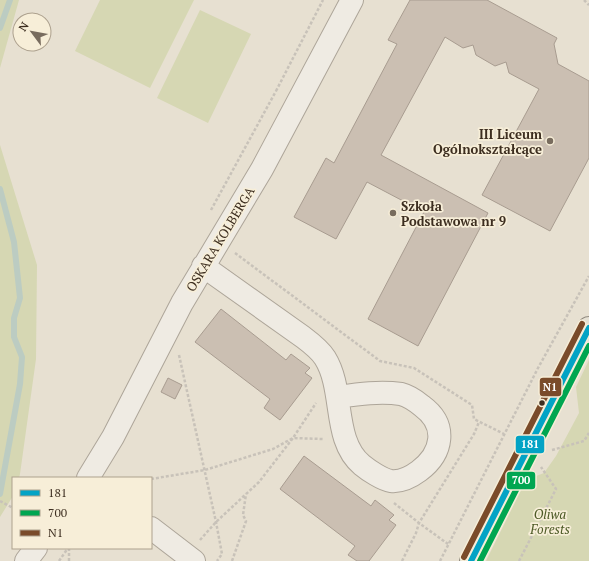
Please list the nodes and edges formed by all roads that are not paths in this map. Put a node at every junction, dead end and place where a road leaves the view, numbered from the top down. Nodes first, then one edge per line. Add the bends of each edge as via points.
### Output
1 (352, 0) edge
2 (203, 266) junction
3 (589, 328) edge
4 (335, 387) junction
5 (89, 477) edge
6 (152, 529) edge
7 (35, 549) edge
8 (26, 561) edge
9 (194, 561) edge
10 (471, 561) edge

1 - 2 street, OSKARA KOLBERGA via 262,169
2 - 4 street via 318,350 325,358
2 - 5 street, OSKARA KOLBERGA via 113,437
3 - 10 main road
4 - 4 street via 344,437 350,452 361,465 390,481 403,480 424,467 434,456 439,441 439,428 434,417 414,400 403,394 373,393
6 - 9 street
7 - 8 street

